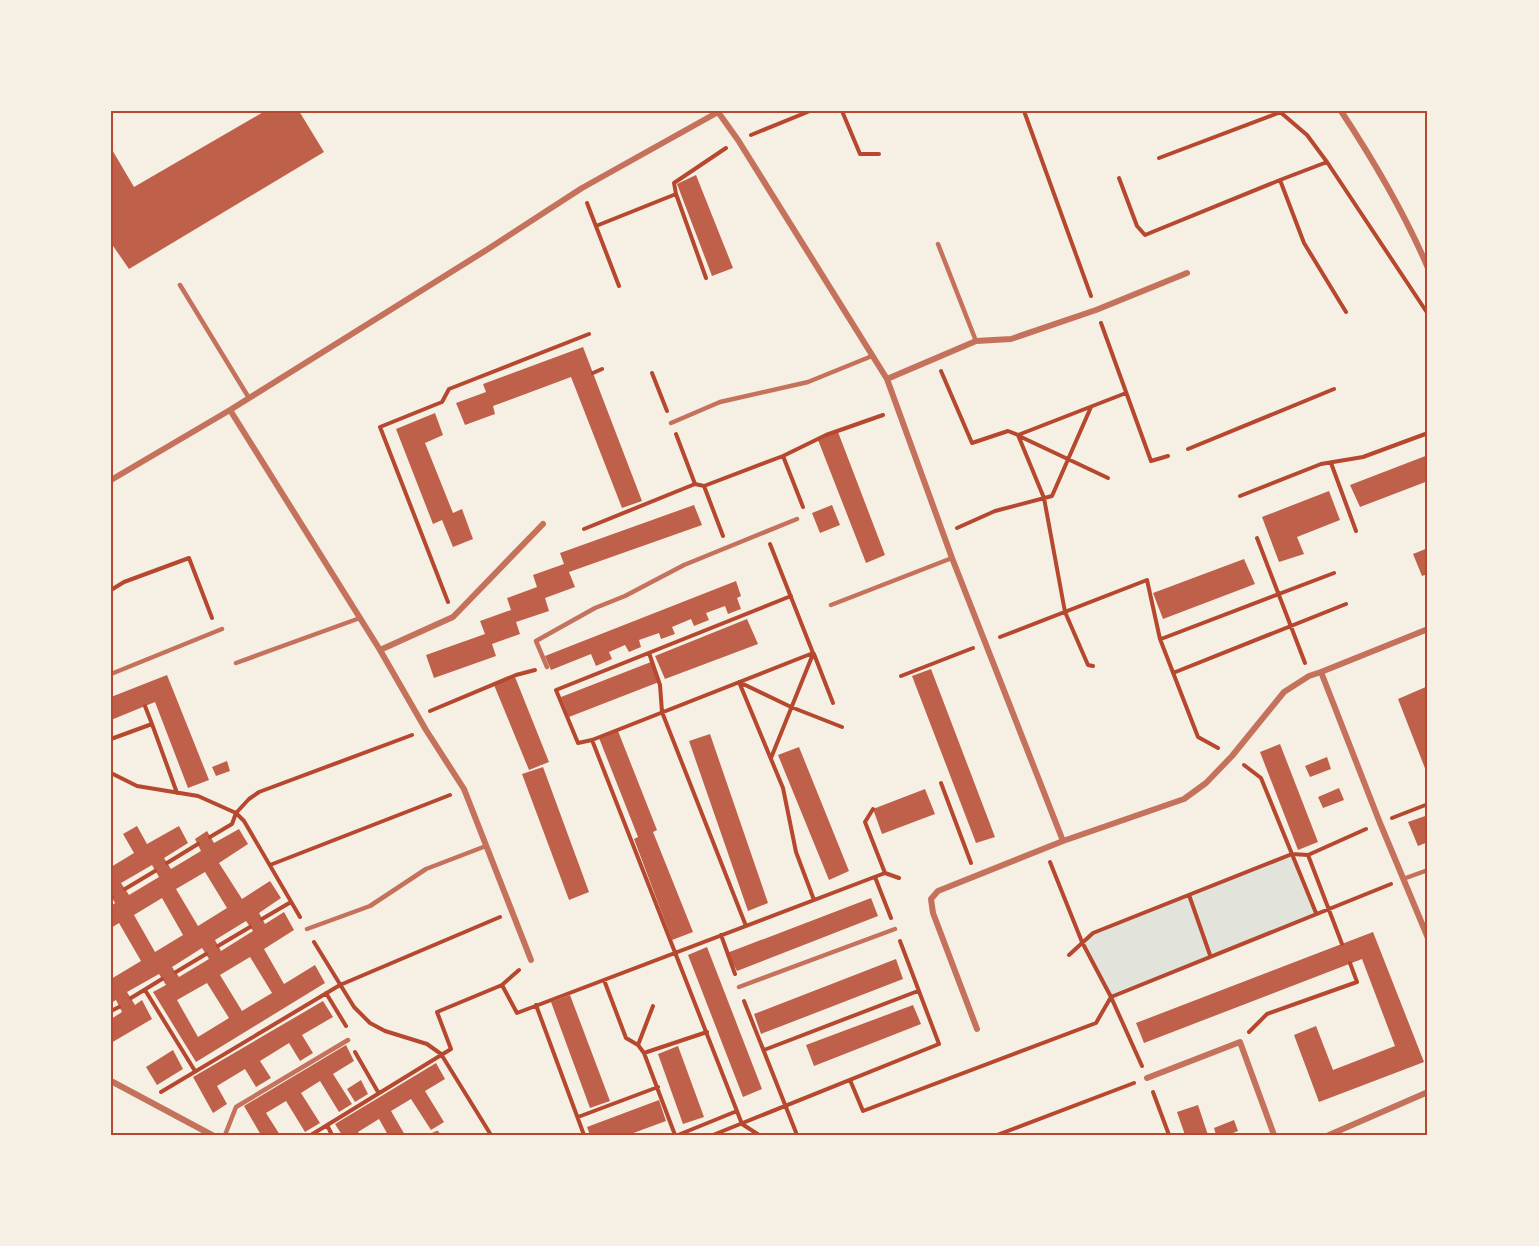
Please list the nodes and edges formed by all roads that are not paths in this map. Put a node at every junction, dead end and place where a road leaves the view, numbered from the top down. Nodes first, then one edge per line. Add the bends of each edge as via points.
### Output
1 (1341, 111) edge
2 (719, 112) edge
3 (938, 244) dead end
4 (1428, 268) edge
5 (1187, 273) dead end
6 (180, 285) dead end
7 (976, 341) junction
8 (872, 356) junction
9 (887, 379) junction
10 (249, 398) junction
11 (230, 410) junction
12 (671, 423) road end
13 (111, 480) edge
14 (797, 519) road end
15 (543, 524) dead end
16 (952, 558) junction
17 (831, 605) dead end
18 (360, 618) junction
19 (222, 629) road end
20 (1428, 629) edge
21 (380, 650) junction
22 (236, 663) dead end
23 (547, 667) road end
24 (1321, 672) junction
25 (111, 674) edge
26 (1063, 841) junction
27 (486, 846) junction
28 (1428, 870) edge
29 (1403, 879) junction
30 (307, 929) road end
31 (895, 929) road end
32 (1428, 938) edge
33 (531, 960) road end
34 (739, 987) road end
35 (977, 1029) dead end
36 (348, 1040) dead end
37 (1147, 1078) road end
38 (111, 1081) edge
39 (1428, 1092) edge
40 (212, 1135) edge
41 (225, 1135) edge
42 (1274, 1135) edge
43 (1329, 1135) edge

1 - 4 street via 1409,224
2 - 8 street
2 - 10 street via 582,188
3 - 7 lane
5 - 7 street via 1011,339
6 - 10 lane
7 - 9 street
8 - 9 street
8 - 12 lane via 808,382 720,402
9 - 16 street
10 - 11 street
11 - 13 street
11 - 18 street
14 - 23 lane via 684,565 536,641
15 - 21 street via 453,617
16 - 17 lane
16 - 26 street
18 - 21 street
18 - 22 lane
19 - 25 lane
20 - 24 street
21 - 27 street via 464,789
24 - 26 street via 1284,692 1232,756 1206,783 1184,798
24 - 29 street
26 - 35 street via 938,891 931,899
27 - 30 lane via 426,869 370,906
27 - 33 street
28 - 29 lane
29 - 32 street
31 - 34 lane
36 - 41 lane via 236,1107
37 - 42 street via 1240,1042
38 - 40 street
39 - 43 street

